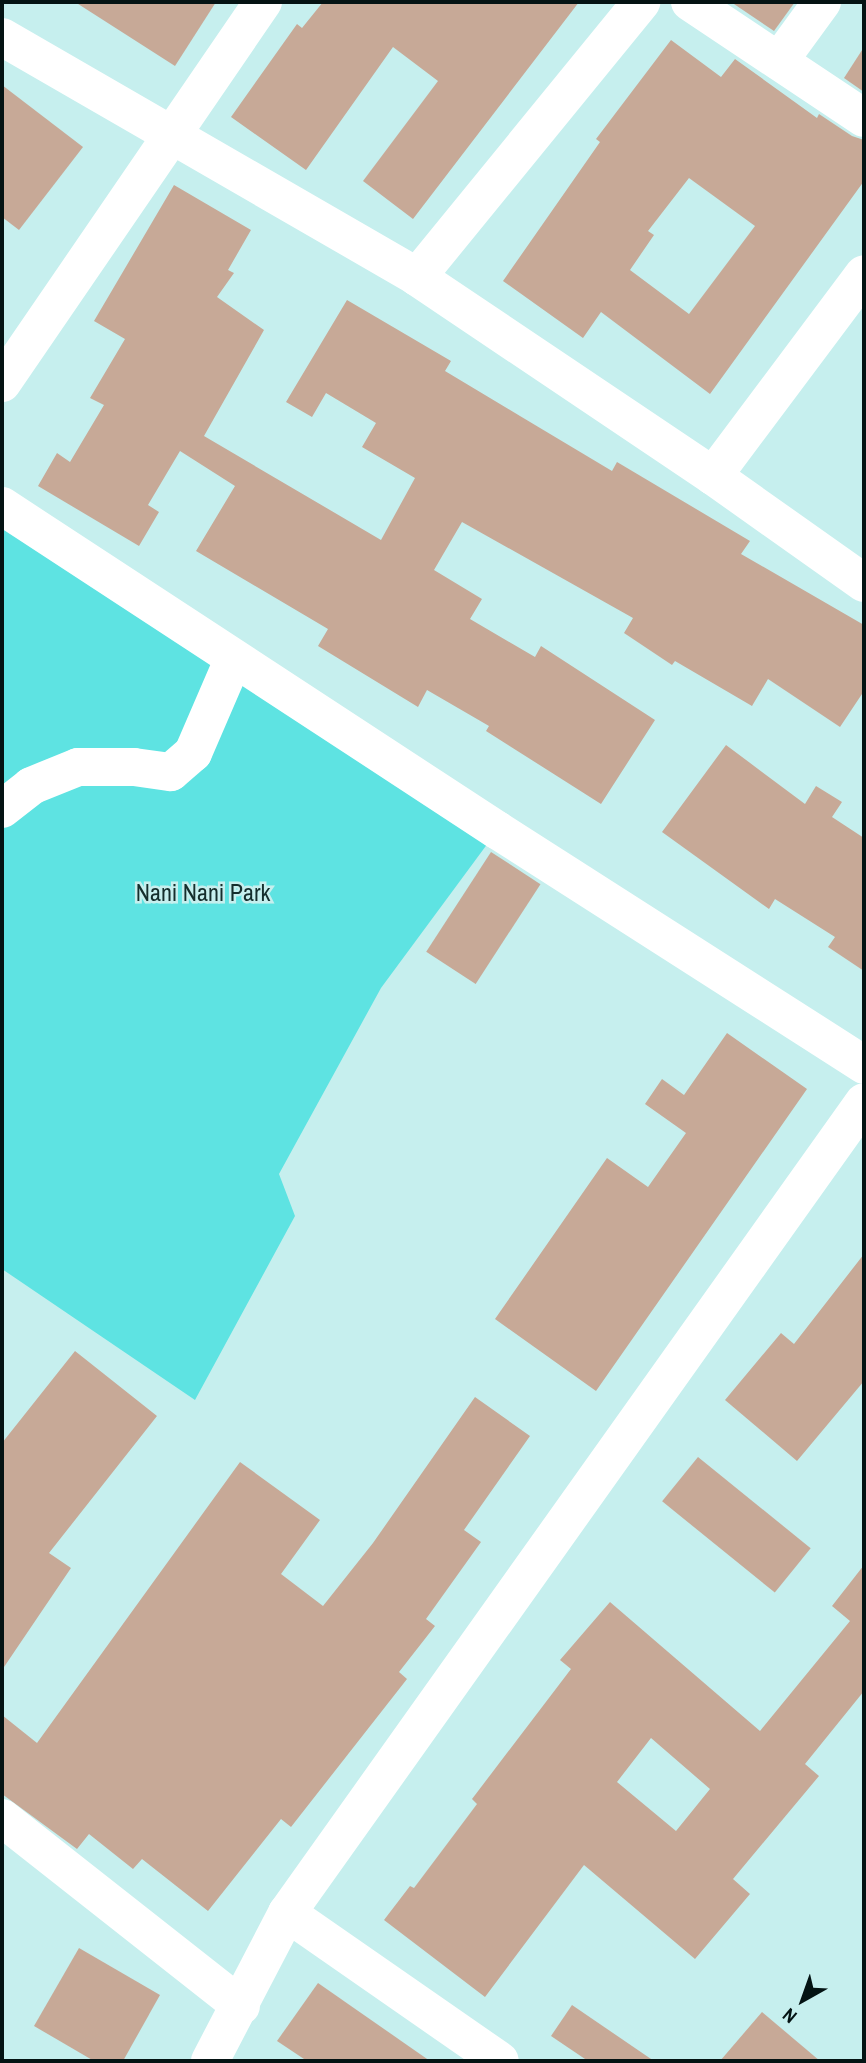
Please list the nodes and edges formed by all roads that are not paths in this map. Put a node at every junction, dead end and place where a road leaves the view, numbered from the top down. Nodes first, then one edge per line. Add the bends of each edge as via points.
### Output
1 (263, 2) edge
2 (641, 2) edge
3 (690, 2) edge
4 (822, 2) edge
5 (2, 37) edge
6 (779, 61) junction
7 (864, 118) edge
8 (171, 133) junction
9 (864, 274) edge
10 (417, 277) junction
11 (2, 383) edge
12 (713, 476) junction
13 (2, 506) edge
14 (864, 583) edge
15 (234, 658) junction
16 (2, 809) edge
17 (864, 1065) edge
18 (864, 1102) edge
19 (2, 1818) edge
20 (287, 1913) junction
21 (241, 2006) junction
22 (211, 2061) edge
23 (500, 2061) edge

1 - 8 street
2 - 10 street
3 - 6 street
4 - 6 street
5 - 8 street
6 - 7 street
8 - 10 street
8 - 11 street
9 - 12 street
10 - 12 street
12 - 14 street
13 - 15 street
15 - 16 street via 193,753 171,772 78,767 31,786
15 - 17 street
18 - 20 street
19 - 21 street
20 - 21 street
20 - 23 street
21 - 22 street

